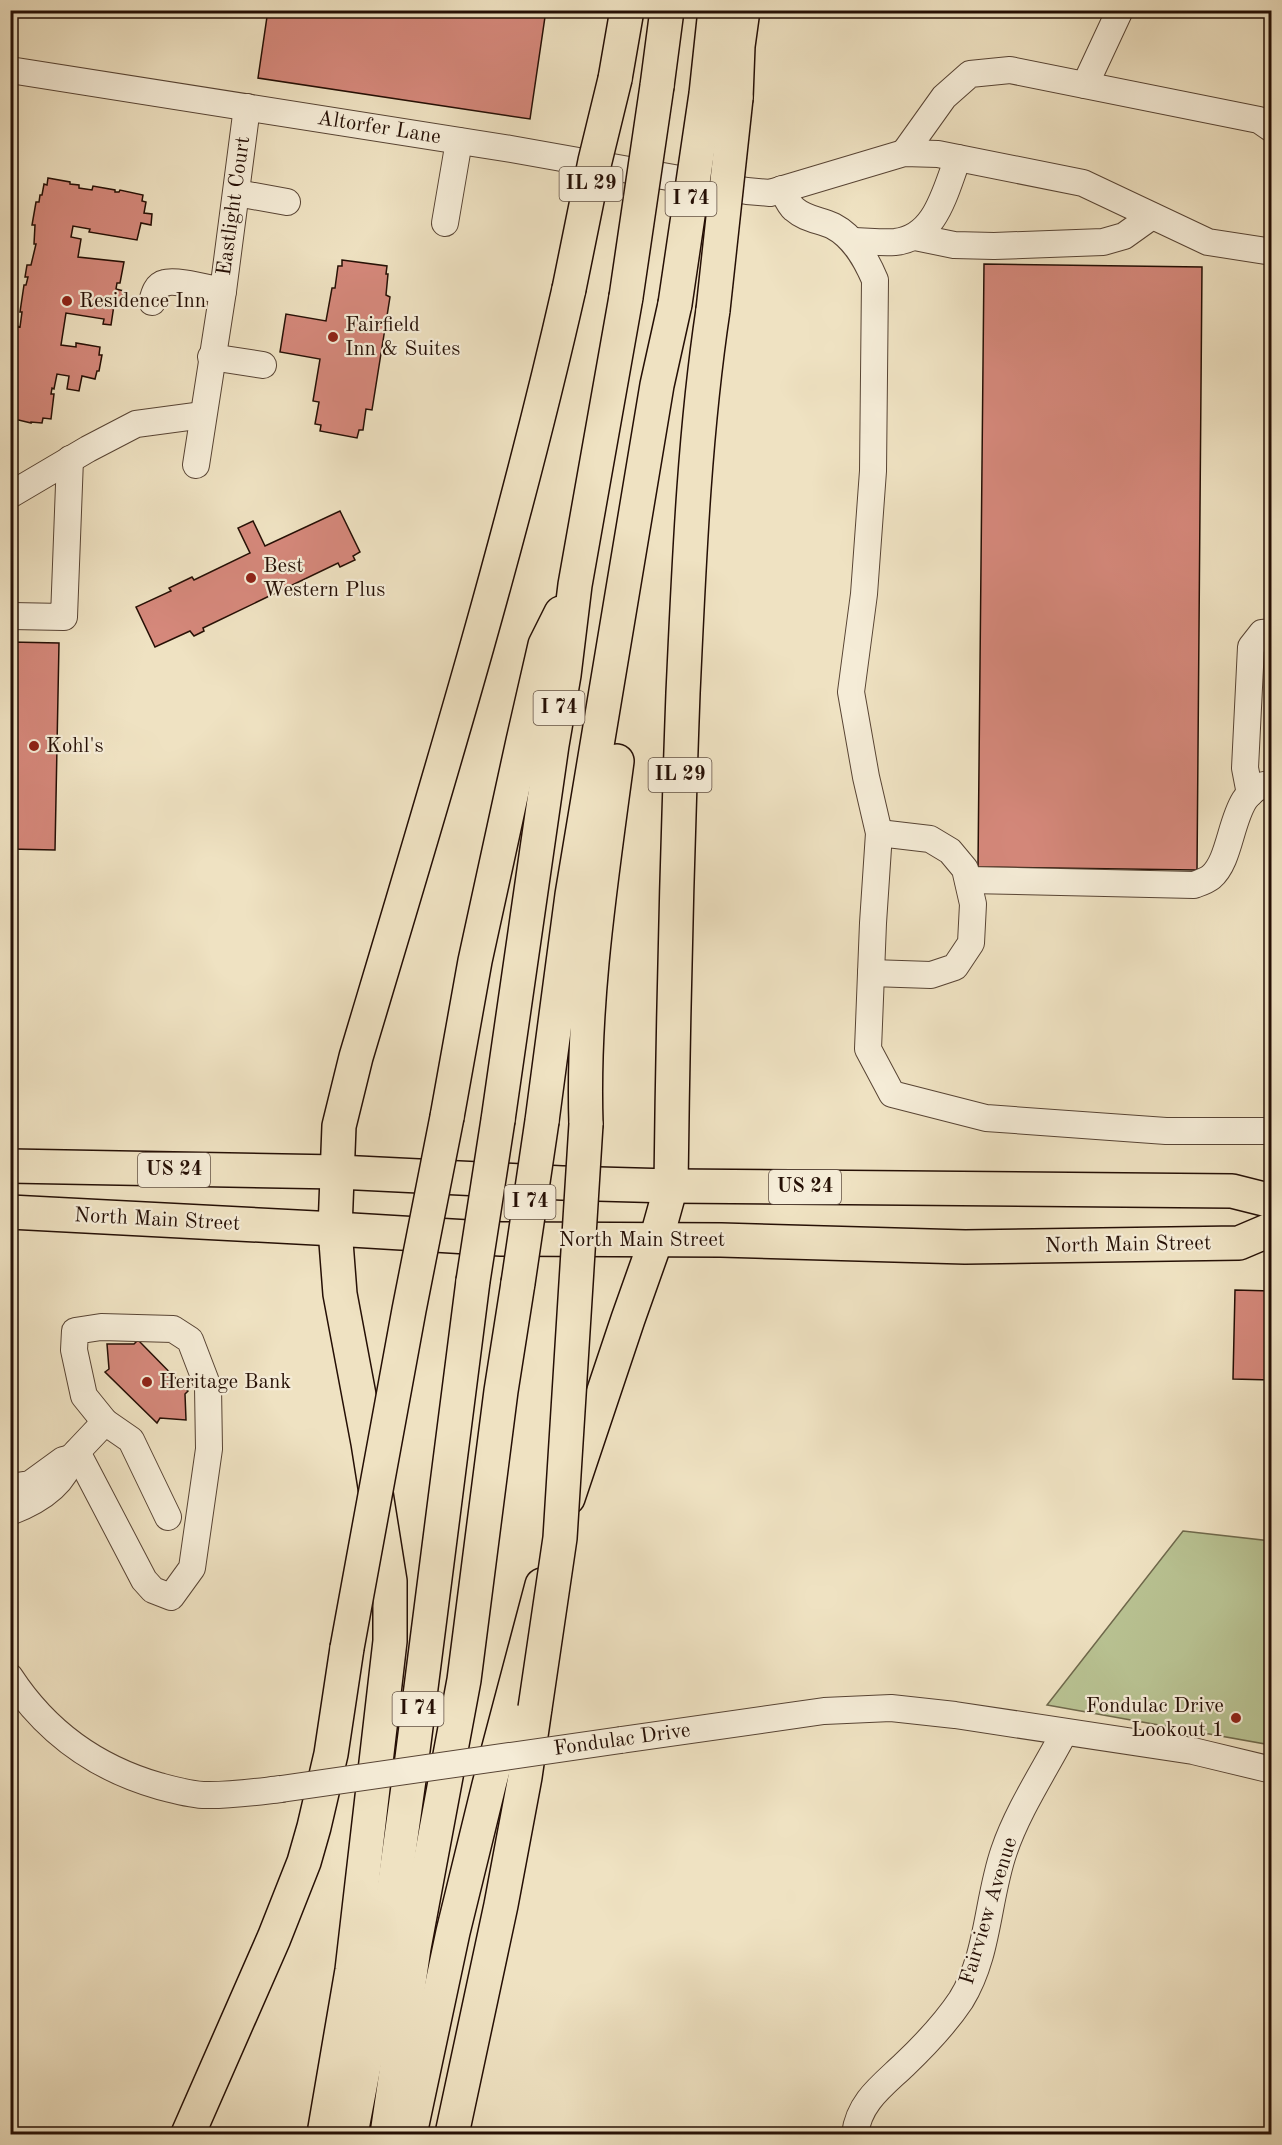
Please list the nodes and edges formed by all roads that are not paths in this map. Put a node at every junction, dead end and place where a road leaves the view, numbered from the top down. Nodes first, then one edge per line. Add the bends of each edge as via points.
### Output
1 (627, 10) edge
2 (667, 10) edge
3 (715, 10) edge
4 (743, 10) edge
5 (1120, 10) edge
6 (10, 70) edge
7 (1085, 85) junction
8 (721, 96) junction
9 (247, 107) junction
10 (1272, 129) edge
11 (459, 141) junction
12 (904, 153) junction
13 (958, 158) junction
14 (782, 189) junction
15 (237, 193) junction
16 (287, 202) dead end
17 (1152, 216) junction
18 (445, 223) dead end
19 (915, 237) junction
20 (853, 241) junction
21 (1272, 252) edge
22 (223, 291) junction
23 (152, 302) dead end
24 (211, 357) junction
25 (263, 365) dead end
26 (657, 385) junction
27 (203, 415) junction
28 (197, 457) dead end
29 (70, 459) junction
30 (10, 495) edge
31 (575, 585) junction
32 (12, 616) edge
33 (1272, 632) edge
34 (1261, 789) edge
35 (879, 833) junction
36 (968, 880) junction
37 (871, 973) junction
38 (1272, 1131) edge
39 (10, 1166) edge
40 (338, 1172) junction
41 (671, 1186) junction
42 (1272, 1201) edge
43 (10, 1212) edge
44 (335, 1229) junction
45 (1272, 1229) edge
46 (656, 1240) junction
47 (105, 1422) junction
48 (74, 1455) junction
49 (10, 1487) edge
50 (10, 1512) edge
51 (168, 1517) dead end
52 (10, 1677) edge
53 (1064, 1732) junction
54 (1272, 1770) edge
55 (188, 2134) edge
56 (324, 2134) edge
57 (351, 2134) edge
58 (387, 2134) edge
59 (411, 2134) edge
60 (452, 2134) edge
61 (855, 2134) edge

1 - 40 main road, IL 29, bridge via 545,396 356,1058 339,1126
2 - 31 main road, I 74, bridge via 626,297
3 - 8 main road, I 74
4 - 8 main road, IL 29 via 738,46
5 - 7 street
6 - 9 street, Altorfer Lane
7 - 10 street via 1259,120
7 - 12 street via 1010,70 970,74 944,97
8 - 26 main road, I 74, bridge
8 - 41 main road, IL 29, bridge via 713,310 702,385 688,590 679,792
9 - 11 street, Altorfer Lane
9 - 15 street, Eastlight Court
11 - 14 street, Altorfer Lane via 747,191 770,193
11 - 18 street
12 - 13 street, Altorfer Lane
12 - 14 street, Altorfer Lane
13 - 17 street, Altorfer Lane via 1083,183
13 - 19 street via 940,205 929,225
14 - 20 street via 793,209 833,226
15 - 16 street
15 - 22 street, Eastlight Court
17 - 19 street via 1124,236 1103,242 964,246
17 - 21 street, Altorfer Lane via 1208,242
19 - 20 street via 895,242
20 - 35 street via 871,270 875,290 873,471 864,594 851,692
22 - 23 street via 164,283 155,290
22 - 24 street, Eastlight Court
24 - 25 street
24 - 27 street, Eastlight Court
26 - 58 main road, I 74, bridge via 572,895 464,1680 414,1948
26 - 60 main road, bridge via 626,688 597,915 560,1538 525,1777
27 - 28 street, Eastlight Court
27 - 29 street via 136,424
29 - 30 street
29 - 32 street via 64,617
31 - 55 main road, bridge via 545,645 480,939 347,1648 331,1754 307,1852 270,1948
31 - 57 main road, I 74, bridge via 473,1281 383,1967
33 - 34 street via 1262,633 1251,647 1245,768
34 - 36 street via 1245,798 1225,857 1211,877 1194,885
35 - 36 street via 930,839 950,851 965,869
35 - 37 street
36 - 37 street via 973,904 971,944 955,967 931,975
37 - 38 street via 868,1049 892,1094 986,1118 1166,1131
39 - 40 main road, US 24
40 - 41 main road, US 24
40 - 44 main road
41 - 42 main road, US 24 via 1232,1191
41 - 46 main road, IL 29
43 - 44 main road, North Main Street
44 - 46 main road, North Main Street via 501,1239
44 - 56 main road via 340,1294 368,1443 392,1605 352,1970
45 - 46 main road, North Main Street via 1239,1242 1022,1247
46 - 59 main road via 579,1464 534,1613 453,1932
47 - 48 street
47 - 48 street via 84,1396 74,1350 75,1331 101,1327 173,1329 190,1340 208,1387 209,1449 192,1568 171,1597 153,1590 144,1580
47 - 51 street via 131,1440
48 - 49 street via 30,1484
48 - 50 street via 54,1488
52 - 53 street, Fondulac Drive, bridge via 51,1727 92,1759 117,1772 187,1794 232,1795 281,1789 772,1718 861,1709 926,1711
53 - 54 street, Fondulac Drive via 1193,1751
53 - 61 street, Fairview Avenue via 1005,1850 981,1953 963,1997 938,2030 866,2103

